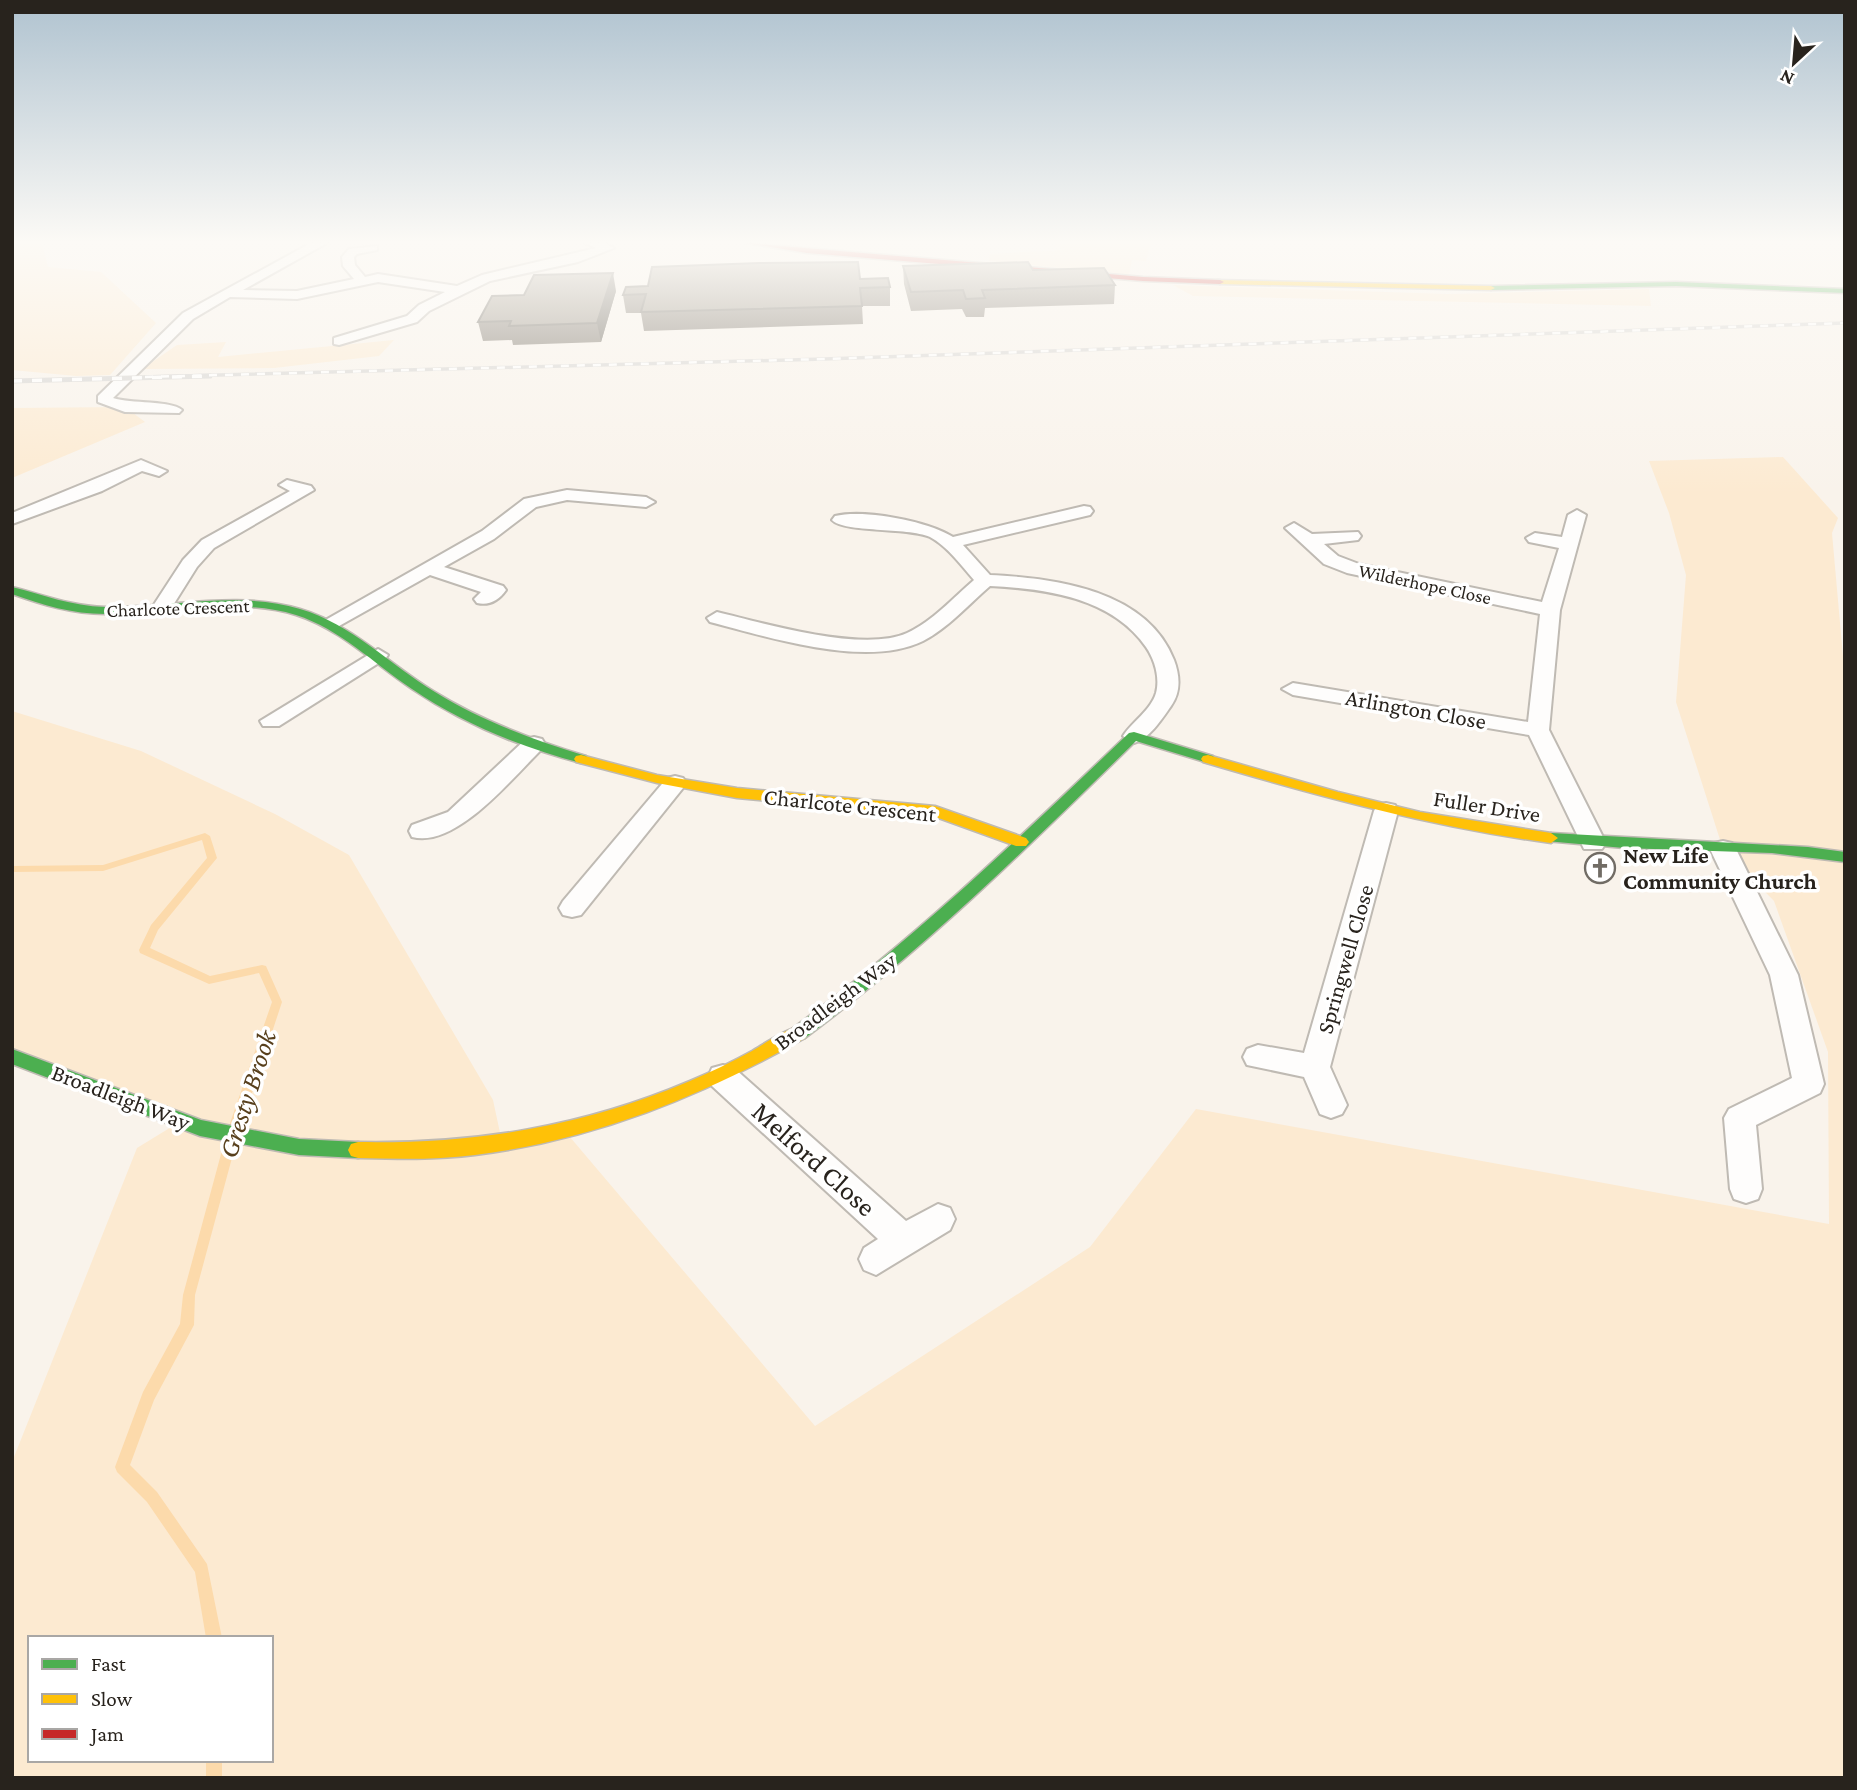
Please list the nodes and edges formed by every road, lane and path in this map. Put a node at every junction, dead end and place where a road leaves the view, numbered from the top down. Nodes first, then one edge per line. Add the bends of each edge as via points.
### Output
1 (177, 327) edge
2 (387, 327) edge
3 (339, 341) dead end
4 (174, 410) dead end
5 (159, 471) dead end
6 (304, 490) dead end
7 (646, 502) dead end
8 (1577, 515) dead end
9 (12, 519) edge
10 (1079, 519) dead end
11 (842, 520) dead end
12 (1352, 536) dead end
13 (1535, 538) dead end
14 (950, 543) junction
15 (1569, 544) junction
16 (431, 569) junction
17 (985, 580) junction
18 (12, 590) edge
19 (496, 590) dead end
20 (163, 606) junction
21 (1550, 610) junction
22 (717, 618) dead end
23 (332, 622) junction
24 (378, 655) junction
25 (1293, 688) dead end
26 (271, 721) dead end
27 (1538, 730) junction
28 (1134, 736) junction
29 (534, 744) junction
30 (675, 783) junction
31 (1386, 811) junction
32 (457, 818) junction
33 (483, 825) dead end
34 (421, 831) dead end
35 (1021, 842) junction
36 (1593, 843) junction
37 (1723, 849) junction
38 (1845, 857) edge
39 (572, 908) dead end
40 (1258, 1057) dead end
41 (16, 1061) edge
42 (1315, 1067) junction
43 (723, 1077) junction
44 (1331, 1105) dead end
45 (1746, 1189) dead end
46 (939, 1219) dead end
47 (904, 1241) junction
48 (876, 1259) dead end

1 - 4 street via 103,399 125,407
2 - 3 street
5 - 9 street via 134,462 96,487
6 - 20 street via 208,544
7 - 16 street via 577,495 537,500
8 - 15 street
10 - 14 street
11 - 14 street via 914,526
12 - 21 street, Wilderhope Close via 1302,534 1331,560 1354,569
13 - 15 street
14 - 17 street
15 - 21 street
16 - 19 street
16 - 23 street
17 - 22 street via 921,634 893,645 857,646
17 - 28 street, Broadleigh Way via 1033,583 1079,594 1118,612 1147,634 1163,659 1167,686 1164,700
18 - 20 street, Charlcote Crescent via 38,603 80,610
20 - 23 street, Charlcote Crescent via 252,605
21 - 27 street
23 - 24 street, Charlcote Crescent
24 - 26 street
24 - 29 street, Charlcote Crescent via 429,695
25 - 27 street, Arlington Close
27 - 36 street
28 - 31 street, Fuller Drive
28 - 35 street, Broadleigh Way
29 - 30 street, Charlcote Crescent
29 - 32 street
30 - 35 street, Charlcote Crescent via 937,811
30 - 39 street
31 - 36 street, Fuller Drive via 1488,831
31 - 42 street, Springwell Close
32 - 33 street
32 - 34 street
35 - 43 street, Broadleigh Way via 856,990 799,1034
36 - 37 street, Fuller Drive
37 - 38 street, Fuller Drive via 1806,850
37 - 45 street via 1784,975 1809,1084 1740,1118
40 - 42 street
41 - 43 street, Broadleigh Way via 227,1134 304,1147 387,1151 502,1142 564,1130 626,1114
42 - 44 street
43 - 47 street, Melford Close
46 - 47 street
47 - 48 street

